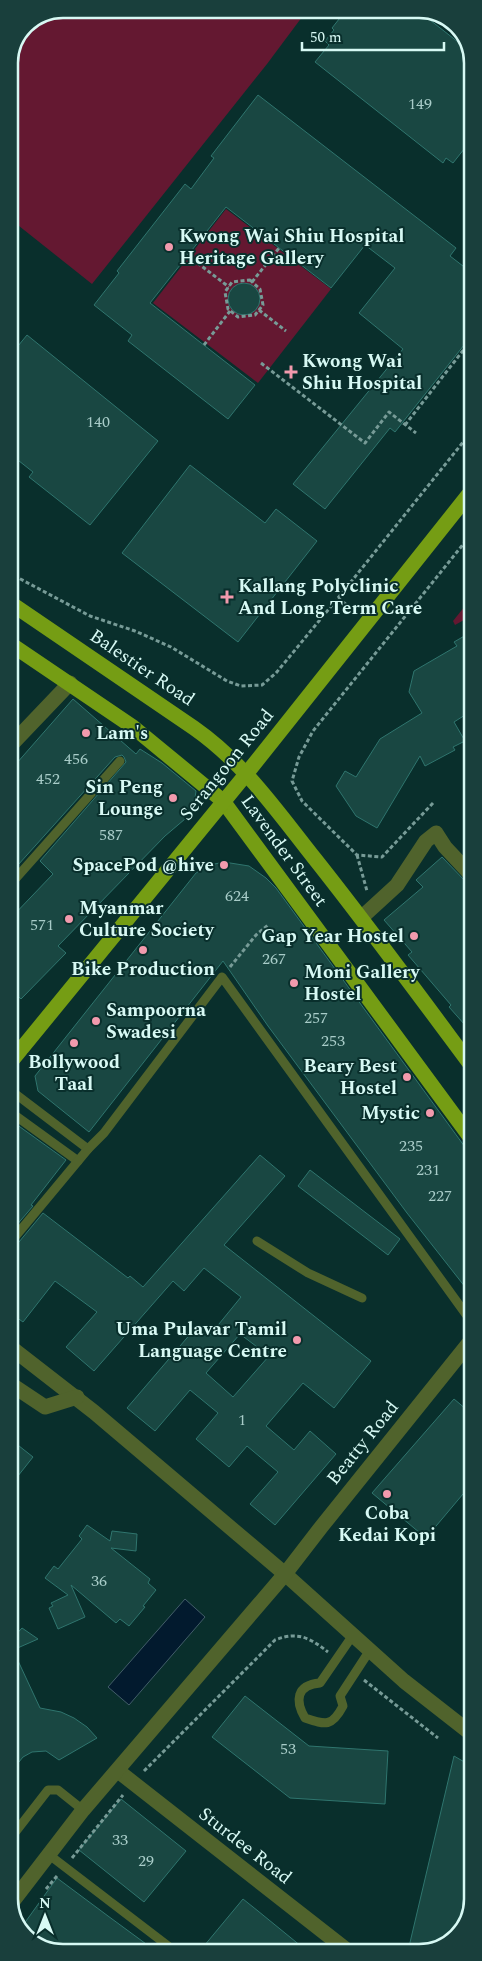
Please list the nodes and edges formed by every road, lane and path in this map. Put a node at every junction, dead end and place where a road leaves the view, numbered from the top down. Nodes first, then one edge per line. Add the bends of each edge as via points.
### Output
1 (279, 248) dead end
2 (188, 255) dead end
3 (252, 282) junction
4 (229, 287) junction
5 (259, 310) junction
6 (230, 311) junction
7 (286, 331) dead end
8 (204, 345) dead end
9 (464, 349) edge
10 (261, 363) dead end
11 (405, 425) junction
12 (416, 434) dead end
13 (464, 441) edge
14 (464, 499) edge
15 (464, 542) edge
16 (18, 578) edge
17 (338, 598) junction
18 (18, 608) edge
19 (367, 620) junction
20 (18, 649) edge
21 (70, 683) junction
22 (18, 738) edge
23 (120, 761) dead end
24 (247, 773) junction
25 (223, 801) junction
26 (433, 803) dead end
27 (357, 855) junction
28 (464, 867) edge
29 (18, 876) edge
30 (367, 913) junction
31 (268, 925) dead end
32 (222, 977) junction
33 (18, 1053) edge
34 (464, 1055) edge
35 (18, 1096) edge
36 (18, 1118) edge
37 (464, 1129) edge
38 (88, 1149) junction
39 (78, 1161) junction
40 (18, 1233) edge
41 (257, 1241) dead end
42 (362, 1298) dead end
43 (464, 1312) edge
44 (464, 1349) edge
45 (18, 1353) edge
46 (18, 1389) edge
47 (77, 1397) junction
48 (285, 1574) junction
49 (353, 1635) junction
50 (370, 1650) junction
51 (336, 1659) junction
52 (355, 1673) junction
53 (464, 1728) edge
54 (438, 1738) dead end
55 (118, 1771) junction
56 (132, 1784) junction
57 (83, 1810) junction
58 (18, 1829) edge
59 (48, 1854) junction
60 (64, 1867) junction
61 (18, 1894) edge
62 (41, 1895) dead end
63 (165, 1943) edge
64 (339, 1944) edge

1 - 3 path
2 - 4 path
3 - 4 path via 232,282
3 - 5 path via 260,289 263,305
4 - 6 path via 226,292
5 - 6 path via 255,315 238,317
5 - 7 path
6 - 8 path
9 - 11 path
10 - 11 path via 364,443 389,412
11 - 12 path
13 - 17 path
14 - 19 main road, Serangoon Road
15 - 27 path via 313,731 299,757 292,781 302,801
16 - 17 path via 90,616 171,647 241,686 262,685 276,673
17 - 19 path
18 - 24 main road, Balestier Road via 202,734
19 - 24 main road, Serangoon Road
20 - 21 main road
21 - 22 street
21 - 25 main road via 133,727
23 - 29 lane
24 - 25 main road, Serangoon Road
24 - 30 main road, Lavender Street
25 - 33 main road, Serangoon Road
25 - 37 main road, Lavender Street
26 - 27 path via 382,857
27 - 30 path
28 - 30 street via 436,833 426,841 397,885
30 - 34 main road, Lavender Street
31 - 32 path
32 - 38 lane via 104,1133
32 - 43 lane
35 - 38 lane
36 - 39 lane
38 - 39 lane
39 - 40 lane
41 - 42 lane via 308,1273
44 - 48 street, Beatty Road
45 - 47 street
46 - 47 street via 45,1408
47 - 48 street
48 - 49 street
48 - 55 street
49 - 50 street
49 - 51 lane
50 - 52 lane
50 - 53 street
51 - 52 lane via 320,1683 301,1691 299,1708 305,1718 330,1722 337,1718 343,1706 340,1696
51 - 56 path via 306,1638 284,1636 275,1640
52 - 54 path
55 - 56 street, Sturdee Road
55 - 57 street
56 - 60 path
56 - 64 street, Sturdee Road
57 - 58 lane via 58,1790 48,1790
57 - 59 street
59 - 60 lane
59 - 61 street
60 - 62 path
60 - 63 lane

